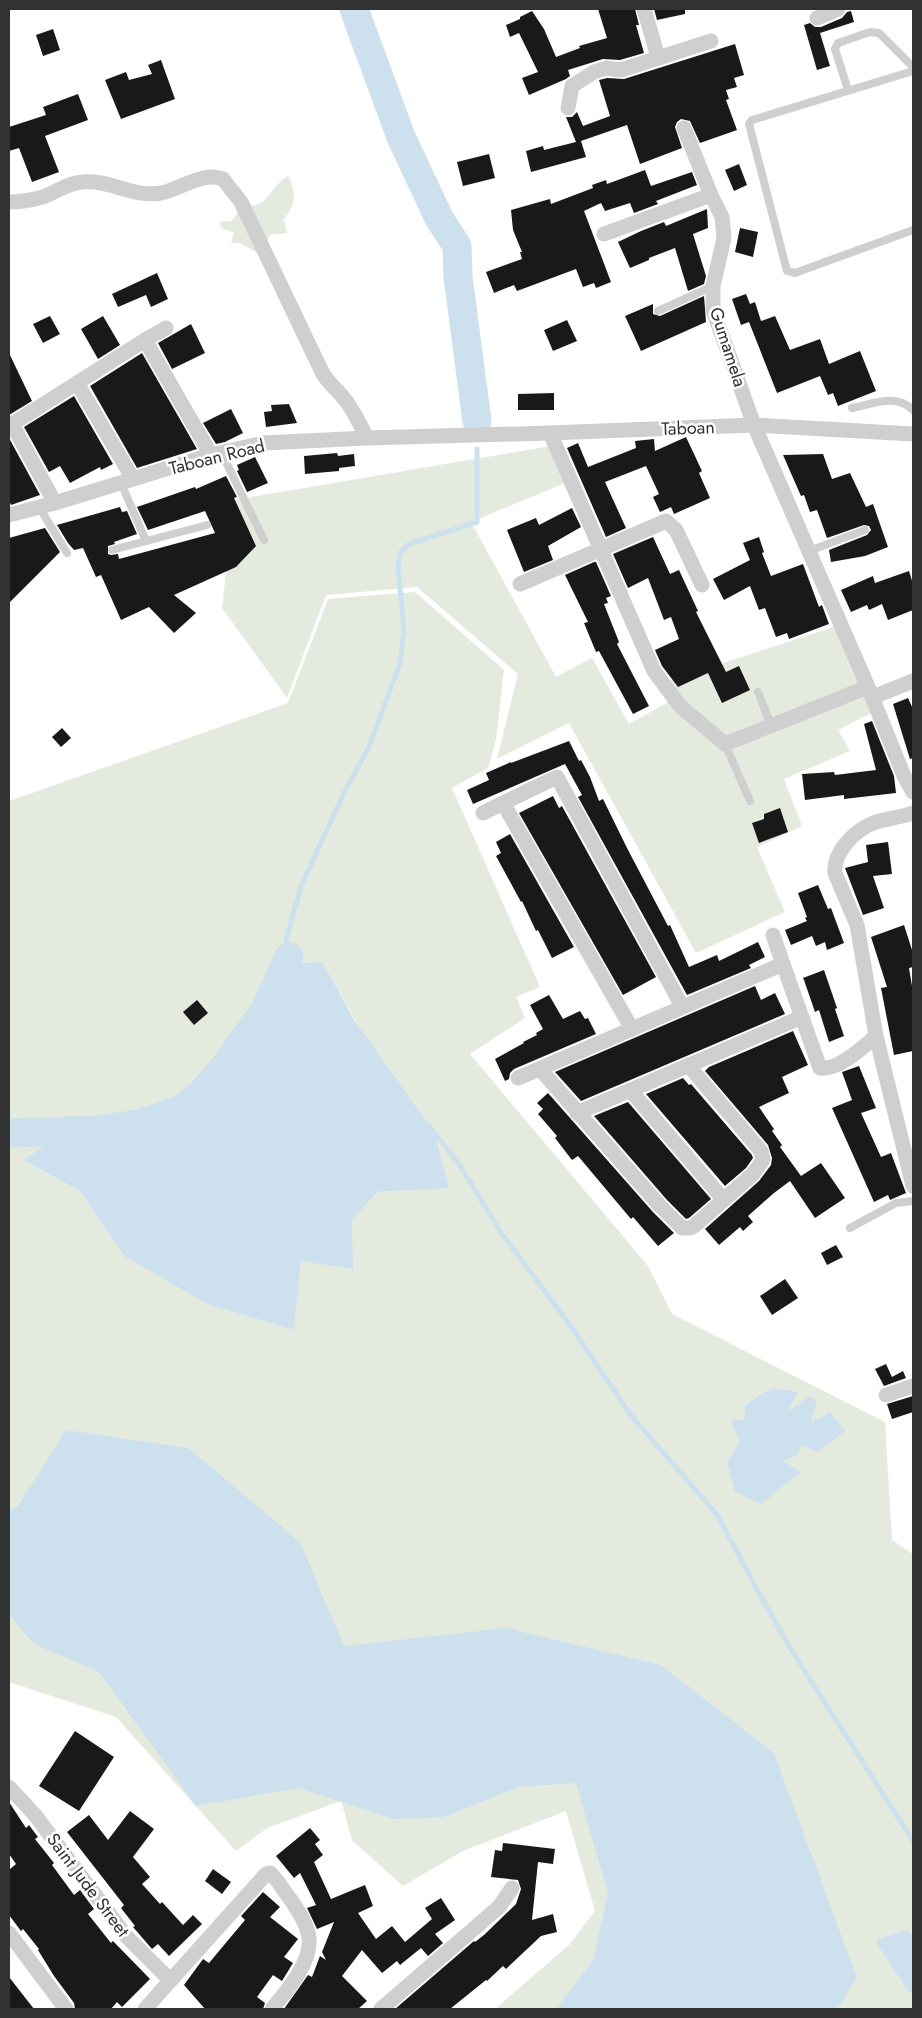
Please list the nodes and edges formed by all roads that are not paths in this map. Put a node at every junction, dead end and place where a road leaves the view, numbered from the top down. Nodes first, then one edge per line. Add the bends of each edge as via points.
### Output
1 (644, 9) edge
2 (838, 9) edge
3 (817, 18) dead end
4 (711, 42) dead end
5 (658, 57) junction
6 (913, 67) edge
7 (913, 71) edge
8 (848, 90) junction
9 (568, 108) dead end
10 (684, 128) dead end
11 (712, 195) junction
12 (9, 202) edge
13 (913, 230) edge
14 (604, 234) dead end
15 (713, 286) junction
16 (658, 311) dead end
17 (166, 328) dead end
18 (145, 340) junction
19 (78, 383) junction
20 (852, 408) dead end
21 (913, 410) edge
22 (754, 424) junction
23 (10, 425) edge
24 (550, 433) junction
25 (913, 434) edge
26 (462, 435) joint
27 (368, 438) junction
28 (216, 453) junction
29 (127, 481) junction
30 (55, 503) junction
31 (39, 507) junction
32 (9, 515) edge
33 (206, 525) dead end
34 (865, 530) dead end
35 (264, 540) dead end
36 (146, 541) junction
37 (600, 549) junction
38 (112, 550) dead end
39 (809, 551) junction
40 (67, 553) dead end
41 (520, 584) dead end
42 (702, 585) dead end
43 (913, 681) edge
44 (758, 692) dead end
45 (871, 692) junction
46 (771, 725) junction
47 (725, 744) junction
48 (913, 792) edge
49 (750, 801) dead end
50 (503, 802) junction
51 (483, 813) dead end
52 (913, 813) edge
53 (773, 935) dead end
54 (783, 964) junction
55 (682, 1006) junction
56 (802, 1017) junction
57 (632, 1029) junction
58 (876, 1036) junction
59 (688, 1066) junction
60 (540, 1069) junction
61 (518, 1078) dead end
62 (630, 1090) junction
63 (577, 1113) junction
64 (913, 1186) edge
65 (723, 1200) junction
66 (913, 1200) edge
67 (850, 1228) dead end
68 (913, 1386) edge
69 (886, 1395) dead end
70 (9, 1787) edge
71 (512, 1888) dead end
72 (9, 1933) edge
73 (170, 1980) junction
74 (66, 2009) edge
75 (145, 2009) edge
76 (272, 2009) edge
77 (380, 2009) edge

1 - 5 street
2 - 3 street
4 - 5 street
5 - 9 street via 622,70 611,67 594,72 572,86
6 - 8 lane via 878,33 870,32 838,43 835,49
7 - 8 lane
8 - 13 lane via 752,120 749,124 787,271 795,274
10 - 11 street, Gumamela
11 - 14 street
11 - 15 street, Gumamela via 724,228
12 - 27 street via 42,197 83,182 103,182 146,194 161,193 209,177 221,178 241,202 323,374 343,396
15 - 16 lane
15 - 22 street, Gumamela via 714,310
17 - 18 street
18 - 19 street
18 - 28 street
19 - 23 street
19 - 29 street
20 - 21 lane via 899,400
22 - 24 street, Taboan
22 - 25 street, Taboan
22 - 39 street, Gumamela
23 - 30 street
24 - 26 street, Taboan
24 - 37 street
26 - 27 street, Taboan Road
27 - 28 street, Taboan Road via 264,443
28 - 29 street, Taboan Road
28 - 35 lane
29 - 30 street, Taboan Road
29 - 36 lane
30 - 31 street, Taboan Road
31 - 32 street, Taboan Road
31 - 40 lane
33 - 36 lane
34 - 39 lane
36 - 38 lane
37 - 41 street
37 - 42 street via 664,521 669,522
37 - 47 street via 661,682 680,706
39 - 45 street, Gumamela
43 - 45 street
44 - 46 lane
45 - 46 street
45 - 48 street, Gumamela
46 - 47 street
47 - 49 lane
50 - 51 street
50 - 55 street via 563,774
50 - 57 street
52 - 58 street via 869,824 848,842 835,863 835,873 859,933
53 - 54 street
54 - 55 street
54 - 56 street
55 - 57 street
56 - 58 street via 821,1068 830,1068 843,1061
56 - 59 street
57 - 60 street
58 - 64 street
59 - 62 street
59 - 65 street via 761,1151 762,1164
60 - 61 street
60 - 63 street
62 - 63 street
62 - 65 street
63 - 65 street via 682,1228 694,1226
66 - 67 lane via 896,1203
68 - 69 street
70 - 73 street, Saint Jude Street via 36,1815 126,1936
71 - 77 street via 499,1907
72 - 74 street
73 - 75 street
73 - 76 street via 270,1873 298,1910 309,1939 305,1960 291,1986

